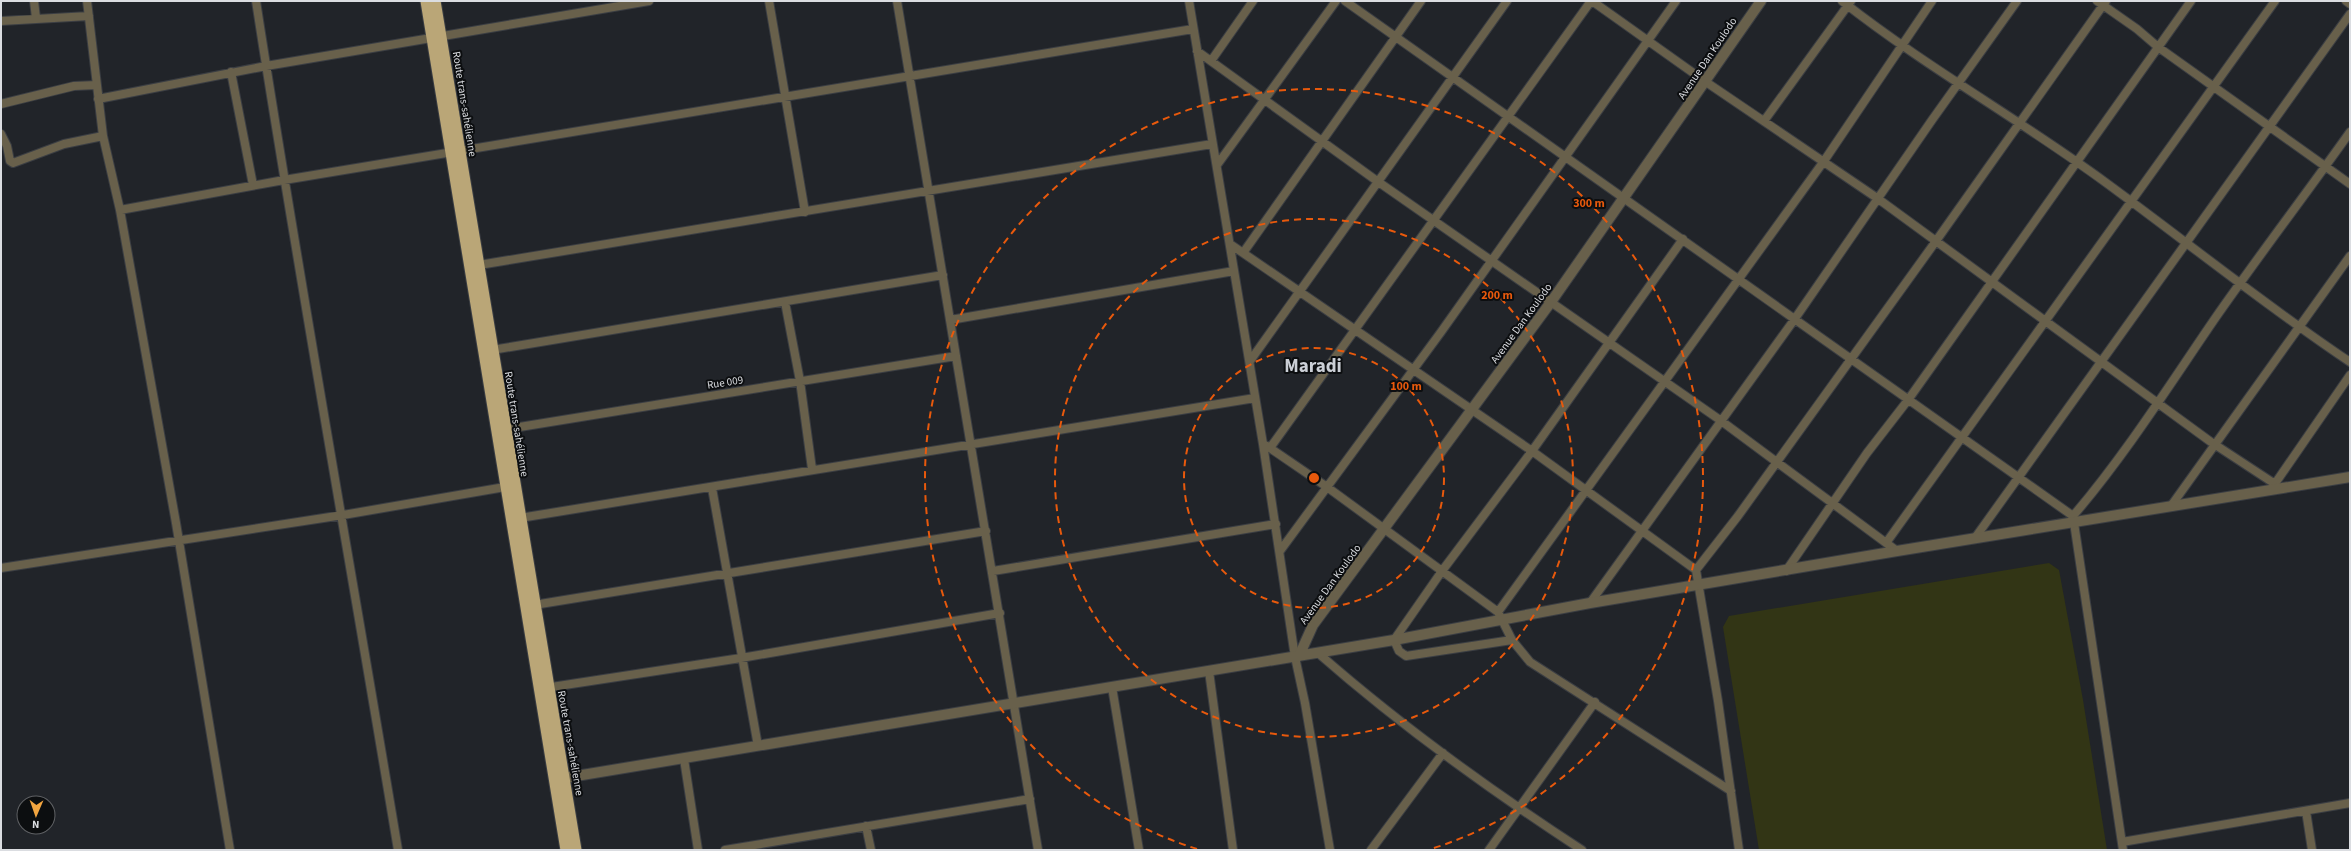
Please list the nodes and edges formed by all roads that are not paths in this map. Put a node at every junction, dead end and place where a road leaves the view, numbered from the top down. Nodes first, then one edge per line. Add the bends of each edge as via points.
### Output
1 (34, 1) edge
2 (87, 1) edge
3 (256, 1) edge
4 (426, 1) edge
5 (435, 1) edge
6 (649, 1) edge
7 (769, 1) edge
8 (897, 1) edge
9 (1189, 1) edge
10 (1253, 1) edge
11 (1336, 1) edge
12 (1345, 1) edge
13 (1421, 1) edge
14 (1507, 1) edge
15 (1591, 1) edge
16 (1676, 1) edge
17 (1761, 1) edge
18 (1932, 1) edge
19 (2018, 1) edge
20 (2191, 1) edge
21 (2275, 1) edge
22 (2346, 1) edge
23 (1847, 2) edge
24 (2102, 2) edge
25 (2350, 4) edge
26 (2350, 14) edge
27 (89, 16) junction
28 (36, 18) junction
29 (1, 21) edge
30 (1194, 30) junction
31 (436, 36) junction
32 (1396, 38) junction
33 (1646, 40) junction
34 (1901, 45) junction
35 (2158, 47) junction
36 (1197, 51) junction
37 (1211, 61) junction
38 (266, 66) junction
39 (231, 72) junction
40 (910, 78) junction
41 (1452, 79) junction
42 (1706, 82) junction
43 (1957, 84) junction
44 (97, 85) junction
45 (2213, 86) junction
46 (785, 97) junction
47 (98, 99) junction
48 (1264, 100) junction
49 (1, 104) edge
50 (1509, 117) junction
51 (1764, 121) junction
52 (2018, 125) junction
53 (2268, 125) junction
54 (2350, 132) edge
55 (1, 134) edge
56 (103, 136) junction
57 (1322, 141) junction
58 (1212, 144) junction
59 (455, 151) junction
60 (1565, 156) junction
61 (1824, 161) junction
62 (2076, 162) junction
63 (1217, 165) junction
64 (2326, 166) junction
65 (284, 180) junction
66 (1377, 181) junction
67 (2350, 184) edge
68 (254, 185) junction
69 (930, 192) junction
70 (1625, 198) junction
71 (1877, 198) junction
72 (2130, 202) junction
73 (120, 210) junction
74 (805, 212) junction
75 (1434, 221) junction
76 (1682, 239) junction
77 (1936, 241) junction
78 (2184, 243) junction
79 (1230, 244) junction
80 (1243, 253) junction
81 (2350, 256) edge
82 (1492, 260) junction
83 (479, 265) junction
84 (1234, 271) junction
85 (943, 275) junction
86 (1738, 279) junction
87 (1990, 280) junction
88 (2240, 284) junction
89 (1298, 292) junction
90 (785, 302) junction
91 (1551, 302) junction
92 (950, 320) junction
93 (1794, 320) junction
94 (2046, 322) junction
95 (2298, 328) junction
96 (1356, 331) junction
97 (1609, 343) junction
98 (492, 350) junction
99 (956, 356) junction
100 (1850, 359) junction
101 (1250, 361) junction
102 (2099, 361) junction
103 (2350, 362) edge
104 (1413, 369) junction
105 (2350, 375) edge
106 (1664, 380) junction
107 (800, 381) junction
108 (1255, 398) junction
109 (1908, 400) junction
110 (2158, 403) junction
111 (1472, 410) junction
112 (1720, 420) junction
113 (501, 430) junction
114 (1962, 439) junction
115 (972, 444) junction
116 (2216, 445) junction
117 (1267, 446) junction
118 (1532, 451) junction
119 (1776, 462) junction
120 (812, 469) junction
121 (2017, 477) junction
122 (2350, 477) edge
123 (1327, 486) junction
124 (510, 487) junction
125 (2273, 487) junction
126 (712, 488) junction
127 (1586, 491) junction
128 (1831, 504) junction
129 (2171, 506) junction
130 (343, 515) junction
131 (520, 518) junction
132 (2073, 519) junction
133 (1276, 524) junction
134 (1385, 529) junction
135 (1641, 530) junction
136 (986, 531) junction
137 (1975, 538) junction
138 (178, 541) junction
139 (1886, 543) junction
140 (1280, 551) junction
141 (1897, 551) junction
142 (1, 568) edge
143 (1696, 570) junction
144 (993, 571) junction
145 (1442, 571) junction
146 (1786, 571) junction
147 (726, 574) junction
148 (1700, 584) junction
149 (1590, 603) junction
150 (534, 605) junction
151 (1000, 613) junction
152 (1500, 617) junction
153 (1394, 640) junction
154 (1512, 640) junction
155 (1318, 653) junction
156 (1297, 657) junction
157 (741, 658) junction
158 (1209, 671) junction
159 (1112, 688) junction
160 (544, 689) junction
161 (1595, 702) junction
162 (1015, 703) junction
163 (758, 746) junction
164 (1443, 753) junction
165 (684, 759) junction
166 (559, 779) junction
167 (1731, 791) junction
168 (1030, 799) junction
169 (2350, 803) edge
170 (1517, 808) junction
171 (2306, 811) junction
172 (866, 826) junction
173 (2123, 846) edge
174 (230, 850) edge
175 (398, 850) edge
176 (566, 850) edge
177 (576, 850) edge
178 (698, 850) edge
179 (725, 850) edge
180 (871, 850) edge
181 (1038, 850) edge
182 (1139, 850) edge
183 (1233, 850) edge
184 (1330, 850) edge
185 (1371, 850) edge
186 (1489, 850) edge
187 (1582, 850) edge
188 (1739, 850) edge
189 (2312, 850) edge

1 - 28 street
2 - 27 street
3 - 38 street
4 - 31 highway, Route trans-sahélienne
5 - 31 highway, Route trans-sahélienne
6 - 31 street
7 - 46 street
8 - 40 street
9 - 30 street
10 - 37 street
11 - 48 street
12 - 32 street
13 - 32 street
14 - 41 street
15 - 33 street
15 - 50 street
16 - 33 street
17 - 42 street, Avenue Dan Koulodo
18 - 34 street
19 - 43 street
20 - 35 street
21 - 45 street
22 - 25 street
23 - 34 street
23 - 51 street
24 - 35 street
24 - 52 street
26 - 53 street
27 - 28 street
27 - 44 street
28 - 29 street
30 - 36 street
30 - 40 street
31 - 38 street
31 - 59 highway, Route trans-sahélienne
32 - 41 street
32 - 57 street
33 - 42 street
33 - 60 street
34 - 43 street
34 - 61 street
35 - 45 street
35 - 62 street
36 - 37 street
36 - 58 street
37 - 48 street
38 - 39 street
38 - 65 street
39 - 47 street
39 - 68 street
40 - 46 street
40 - 69 street
41 - 50 street
41 - 66 street
42 - 51 street
42 - 70 street, Avenue Dan Koulodo
43 - 52 street
43 - 71 street
44 - 47 street
44 - 49 street via 74,86
45 - 53 street
45 - 72 street
46 - 59 street
46 - 74 street
47 - 56 street
48 - 57 street
48 - 63 street
50 - 60 street
50 - 75 street
51 - 61 street
52 - 62 street
52 - 77 street
53 - 64 street
53 - 78 street
54 - 64 street
55 - 56 street via 10,161 13,163 64,144
56 - 73 street
57 - 66 street
57 - 80 street
58 - 63 street
58 - 69 street
59 - 65 street
59 - 83 highway, Route trans-sahélienne
59 - 113 highway, Route trans-sahélienne
60 - 70 street
60 - 82 street
61 - 71 street
61 - 86 street
62 - 72 street
62 - 87 street
63 - 79 street
64 - 67 street
64 - 88 street
65 - 68 street
65 - 130 street
66 - 75 street
66 - 89 street
68 - 73 street
69 - 74 street
69 - 85 street
70 - 76 street
70 - 91 street, Avenue Dan Koulodo
71 - 77 street
71 - 93 street
72 - 78 street
72 - 94 street
73 - 138 street
74 - 83 street
75 - 82 street
75 - 96 street
76 - 86 street
76 - 97 street
77 - 87 street
77 - 100 street
78 - 88 street
78 - 102 street
79 - 80 street
79 - 84 street
80 - 89 street
81 - 95 street
82 - 91 street
82 - 104 street
83 - 98 highway, Route trans-sahélienne
84 - 92 street
84 - 101 street
85 - 90 street
85 - 92 street
86 - 93 street
86 - 106 street
87 - 94 street
87 - 109 street
88 - 95 street
88 - 110 street
89 - 96 street
89 - 101 street
90 - 98 street
90 - 107 street
91 - 97 street
91 - 111 street, Avenue Dan Koulodo
92 - 99 street
93 - 100 street
93 - 112 street
94 - 102 street
94 - 114 street
95 - 103 street
95 - 116 street
96 - 104 street
96 - 117 street
97 - 106 street
97 - 118 street
98 - 113 highway, Route trans-sahélienne
99 - 107 street, Rue 009
99 - 115 street
100 - 109 street
100 - 119 street
101 - 108 street
102 - 110 street
102 - 121 street
104 - 111 street
104 - 123 street
105 - 125 street
106 - 112 street
106 - 127 street
107 - 113 street, Rue 009
107 - 120 street
108 - 115 street
108 - 117 street
109 - 114 street
109 - 128 street
110 - 116 street
110 - 132 street
111 - 118 street
111 - 134 street, Avenue Dan Koulodo
112 - 119 street
112 - 135 street
113 - 124 highway, Route trans-sahélienne
114 - 121 street
114 - 139 street
115 - 120 street
115 - 136 street
116 - 125 street
116 - 129 street
117 - 123 street
117 - 133 street
118 - 127 street
118 - 145 street
119 - 128 street
119 - 143 street
120 - 126 street
121 - 132 street
121 - 137 street
122 - 125 street
123 - 134 street
123 - 140 street
124 - 130 street
124 - 131 highway, Route trans-sahélienne
124 - 160 highway, Route trans-sahélienne
125 - 129 street
126 - 131 street
126 - 147 street
127 - 135 street
127 - 152 street
128 - 139 street
128 - 146 street
129 - 132 street
130 - 138 street
130 - 175 street
131 - 150 highway, Route trans-sahélienne
132 - 137 street
132 - 173 street
133 - 140 street
133 - 144 street
134 - 145 street
134 - 156 street, Avenue Dan Koulodo via 1313,625
135 - 143 street
135 - 149 street
136 - 144 street
136 - 147 street
137 - 141 street
138 - 142 street
138 - 174 street
139 - 141 street
140 - 156 street
141 - 146 street
143 - 148 street
144 - 151 street
145 - 152 street
145 - 153 street
146 - 148 street
147 - 150 street
147 - 157 street
148 - 149 street
148 - 167 street
149 - 152 street
150 - 160 highway, Route trans-sahélienne
151 - 157 street
151 - 162 street
152 - 153 street
152 - 154 street
153 - 154 street via 1399,651 1406,656
153 - 155 street
154 - 161 street via 1530,662
155 - 156 street
155 - 164 street via 1371,699
156 - 158 street
156 - 184 street
157 - 160 street
157 - 163 street
158 - 159 street
158 - 183 street
159 - 162 street
159 - 182 street
160 - 166 highway, Route trans-sahélienne
161 - 167 street
161 - 170 street
162 - 163 street
162 - 168 street
163 - 165 street
164 - 170 street
164 - 185 street
165 - 166 street
165 - 178 street
166 - 176 highway, Route trans-sahélienne
166 - 177 highway, Route trans-sahélienne
167 - 188 street
168 - 172 street
168 - 181 street
169 - 171 street
170 - 186 street
170 - 187 street
171 - 173 street
171 - 189 street
172 - 179 street
172 - 180 street

